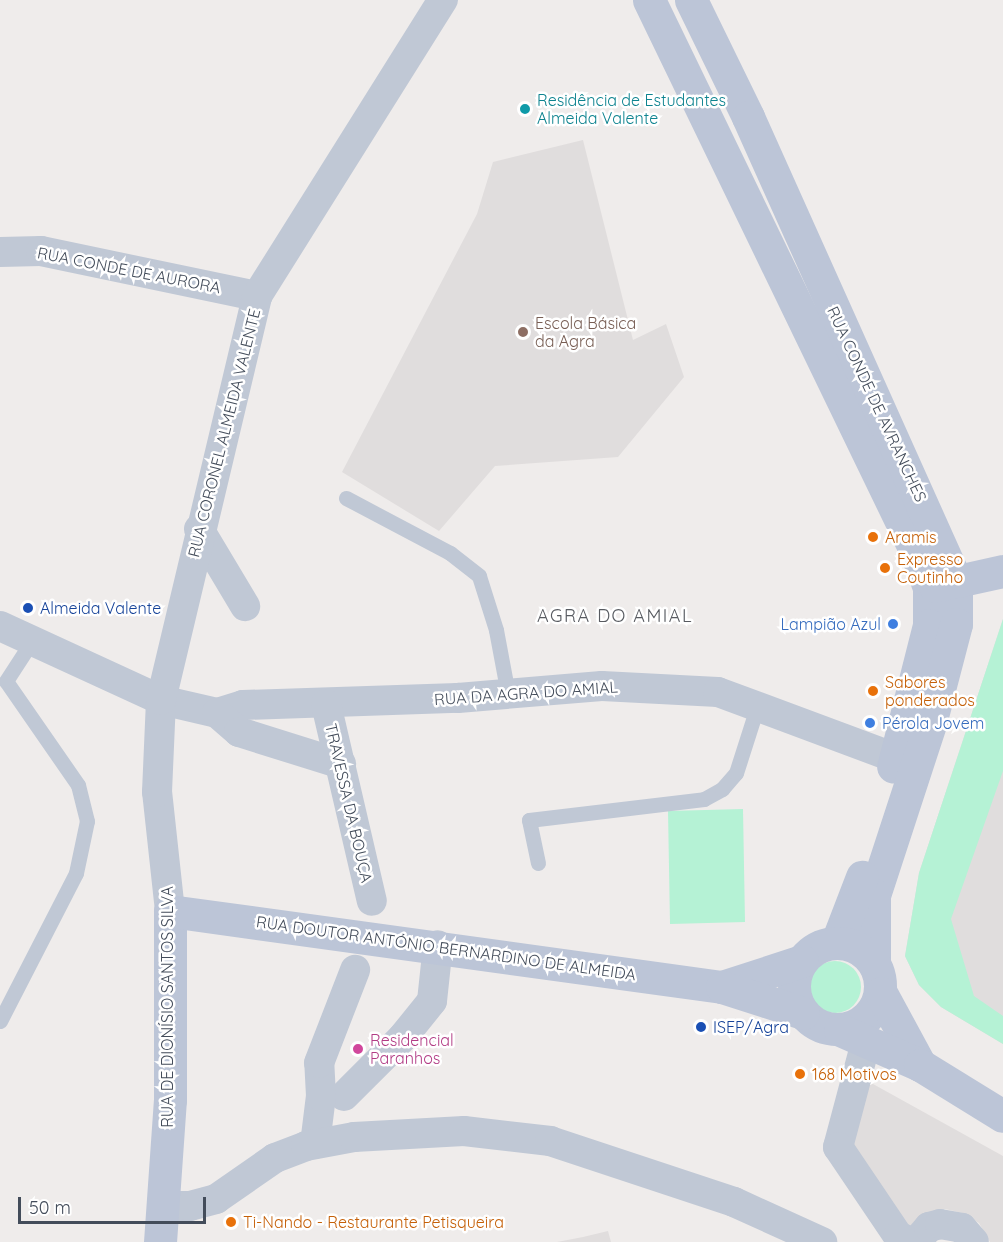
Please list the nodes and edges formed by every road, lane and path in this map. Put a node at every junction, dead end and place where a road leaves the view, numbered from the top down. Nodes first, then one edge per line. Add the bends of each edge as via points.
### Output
1 (443, 0) edge
2 (649, 0) edge
3 (691, 0) edge
4 (0, 252) edge
5 (257, 296) junction
6 (346, 498) dead end
7 (200, 529) junction
8 (1003, 570) edge
9 (942, 585) junction
10 (245, 606) dead end
11 (0, 626) edge
12 (32, 640) junction
13 (508, 694) junction
14 (161, 700) junction
15 (326, 704) junction
16 (758, 705) junction
17 (217, 713) junction
18 (906, 762) junction
19 (341, 764) junction
20 (538, 863) dead end
21 (372, 902) dead end
22 (170, 911) junction
23 (837, 942) junction
24 (438, 945) junction
25 (802, 961) junction
26 (355, 970) dead end
27 (877, 978) junction
28 (722, 987) junction
29 (803, 1013) junction
30 (0, 1021) edge
31 (853, 1036) junction
32 (920, 1065) junction
33 (332, 1096) junction
34 (1003, 1116) edge
35 (354, 1137) junction
36 (315, 1144) junction
37 (165, 1206) junction
38 (160, 1242) edge
39 (822, 1242) edge
40 (911, 1242) edge
41 (916, 1242) edge
42 (974, 1242) edge

1 - 5 street, RUA CORONEL ALMEIDA VALENTE
2 - 9 street, RUA CONDE DE AVRANCHES via 916,552
3 - 9 street, RUA CONDE DE AVRANCHES via 748,117
4 - 5 street, RUA CONDE DE AURORA via 41,251
5 - 7 street, RUA CORONEL ALMEIDA VALENTE
6 - 13 lane via 450,554 479,576 496,630
7 - 10 street
7 - 14 street, RUA CORONEL ALMEIDA VALENTE
8 - 9 street
9 - 18 street, RUA CONDE DE AVRANCHES via 956,624
11 - 12 street, RUA DA AGRA DO AMIAL
12 - 14 street, RUA DA AGRA DO AMIAL
12 - 30 lane via 6,681 78,785 87,821 76,873
13 - 15 street, RUA DA AGRA DO AMIAL
13 - 16 street, RUA DA AGRA DO AMIAL via 602,686 718,692
14 - 17 street, RUA DA AGRA DO AMIAL
14 - 22 street, RUA DE DIONÍSIO SANTOS SILVA via 157,792
15 - 17 street, RUA DA AGRA DO AMIAL via 243,705
15 - 19 street, TRAVESSA DA BOUÇA
16 - 18 street, RUA DA AGRA DO AMIAL
16 - 20 lane via 736,773 722,789 704,799 529,820
17 - 19 street via 239,732
18 - 23 street, RUA CONDE DE AVRANCHES
18 - 27 street, RUA CONDE DE AVRANCHES via 874,895
19 - 21 street, TRAVESSA DA BOUÇA
22 - 24 street, RUA DOUTOR ANTÓNIO BERNARDINO DE ALMEIDA
22 - 37 street, RUA DE DIONÍSIO SANTOS SILVA
23 - 25 street via 824,944
23 - 27 street via 864,952
24 - 28 street, RUA DOUTOR ANTÓNIO BERNARDINO DE ALMEIDA
24 - 33 street via 432,1001 403,1037
25 - 28 street, RUA DOUTOR ANTÓNIO BERNARDINO DE ALMEIDA
25 - 29 street via 794,987
26 - 33 street via 319,1063
27 - 31 street via 867,1017
27 - 32 street
28 - 29 street, RUA DOUTOR ANTÓNIO BERNARDINO DE ALMEIDA
29 - 31 street via 813,1023
31 - 32 street
31 - 40 street via 838,1147 898,1236
32 - 34 street
33 - 35 street
33 - 36 street
35 - 36 street
35 - 39 street via 464,1131 550,1140 734,1202
36 - 37 street via 274,1158 216,1199 190,1206
37 - 38 street, RUA DE DIONÍSIO SANTOS SILVA
41 - 42 street via 929,1227 940,1224 962,1228

